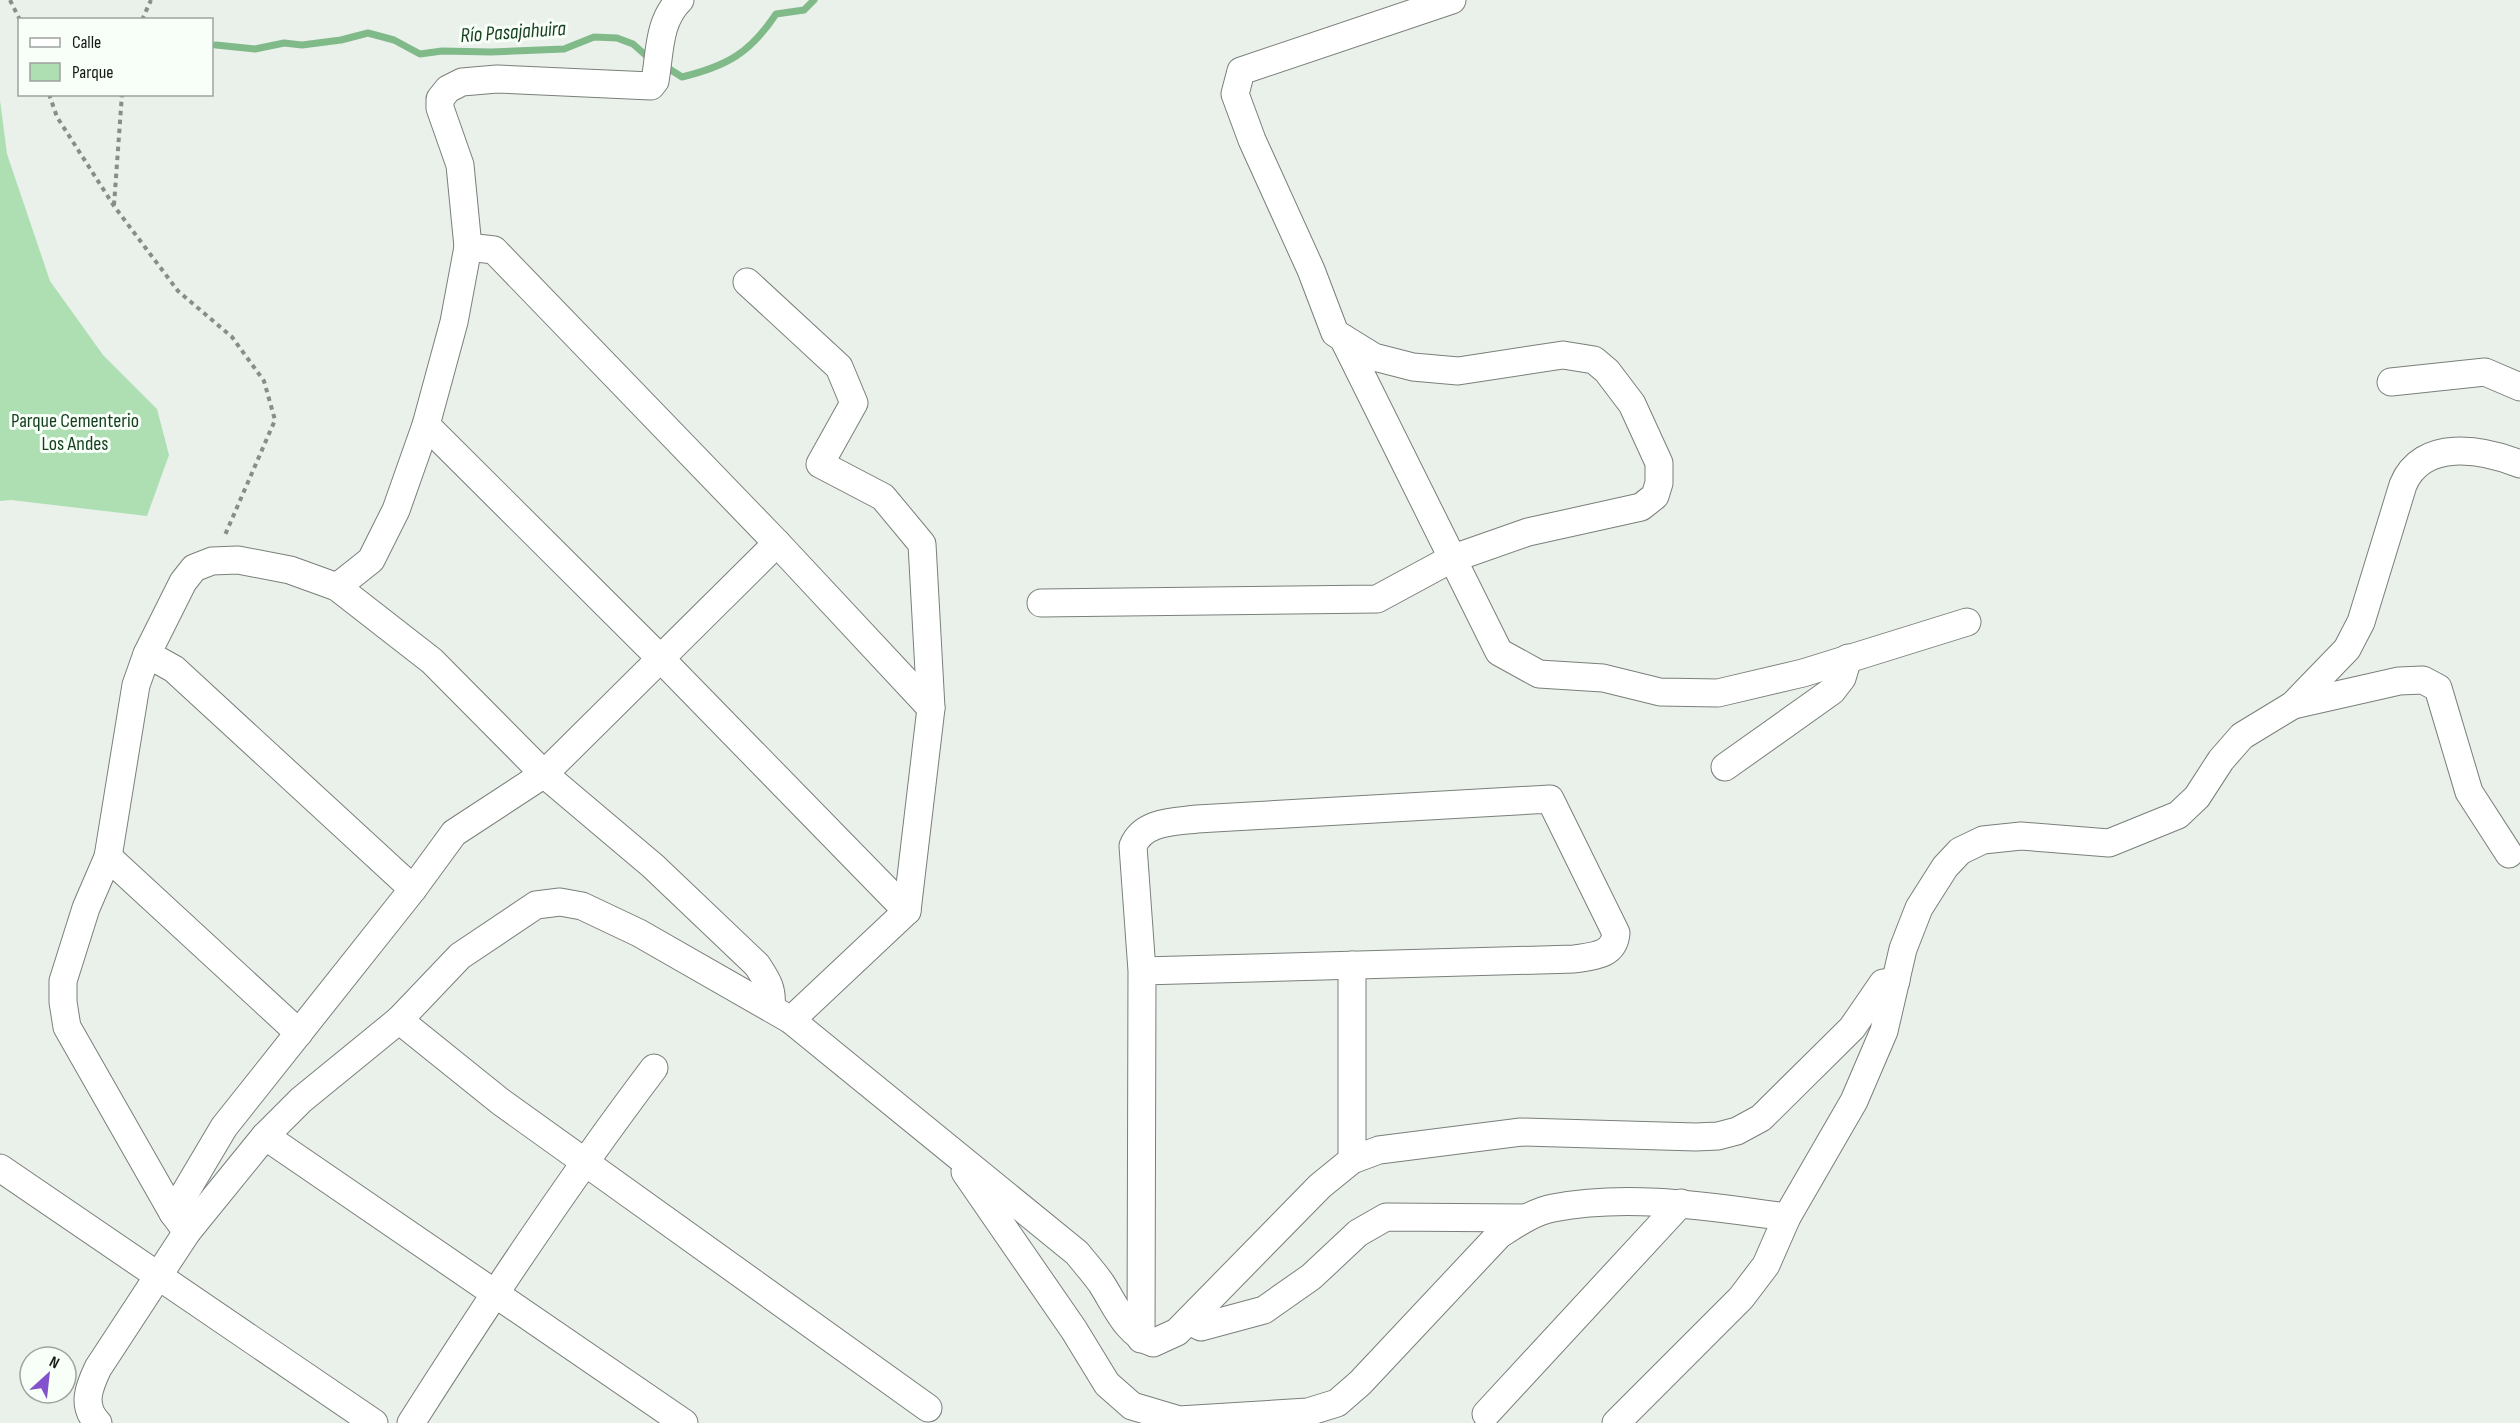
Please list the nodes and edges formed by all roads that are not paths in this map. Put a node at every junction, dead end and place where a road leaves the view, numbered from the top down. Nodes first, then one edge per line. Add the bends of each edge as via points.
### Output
1 (680, 0) edge
2 (1452, 0) edge
3 (468, 247) junction
4 (747, 282) dead end
5 (1344, 338) junction
6 (2391, 382) dead end
7 (2520, 387) edge
8 (426, 425) junction
9 (2520, 464) edge
10 (777, 543) junction
11 (1451, 559) junction
12 (337, 587) junction
13 (1041, 603) dead end
14 (1967, 622) dead end
15 (147, 654) junction
16 (1848, 658) junction
17 (662, 660) junction
18 (2293, 705) junction
19 (931, 708) junction
20 (1725, 767) dead end
21 (544, 774) junction
22 (2509, 854) dead end
23 (108, 857) junction
24 (414, 889) junction
25 (907, 911) junction
26 (1352, 966) junction
27 (1142, 971) junction
28 (1896, 981) junction
29 (781, 1013) junction
30 (399, 1020) junction
31 (299, 1033) junction
32 (654, 1068) dead end
33 (265, 1136) junction
34 (946, 1143) junction
35 (584, 1160) junction
36 (1352, 1161) junction
37 (0, 1168) edge
38 (1681, 1203) junction
39 (1787, 1217) junction
40 (1525, 1218) junction
41 (180, 1222) junction
42 (158, 1275) junction
43 (494, 1292) junction
44 (1189, 1321) junction
45 (1141, 1339) junction
46 (928, 1407) dead end
47 (1486, 1414) dead end
48 (98, 1423) edge
49 (375, 1423) edge
50 (411, 1423) edge
51 (684, 1423) edge
52 (1616, 1423) edge

1 - 3 street via 666,21 651,86 497,80 462,82 448,89 440,99 440,108 460,165
2 - 5 street via 1241,71 1236,83 1235,94 1252,140 1335,333
3 - 8 street via 454,322
3 - 10 street via 494,250
4 - 19 street via 839,368 854,403 820,464 883,496 922,544
5 - 11 street
5 - 11 street via 1374,357 1413,367 1458,371 1563,355 1594,360 1632,404 1659,463 1655,496 1641,507 1528,532
6 - 7 street via 2485,372
8 - 12 street via 396,510 371,560
8 - 17 street
9 - 18 street via 2478,452 2450,451 2426,457 2412,468 2403,485 2355,636
10 - 17 street
10 - 19 street
11 - 13 street via 1377,600
11 - 16 street via 1499,652 1539,674 1603,678 1660,692 1718,693
12 - 15 street via 290,570 238,560 214,561 194,568
12 - 21 street via 432,661
14 - 16 street
15 - 23 street via 129,717
15 - 24 street via 174,669
16 - 20 street via 1842,678 1832,690
17 - 21 street
17 - 25 street
18 - 22 street via 2399,681 2423,680 2438,688 2469,792
18 - 28 street via 2242,736 2221,759 2197,797 2178,815 2109,843 2021,836 1983,840 1960,851 1919,908
19 - 25 street
21 - 24 street via 454,833
21 - 29 street via 653,866 757,965 769,982
23 - 31 street
23 - 41 street via 71,951 63,981 63,1002 68,1027
24 - 31 street
25 - 29 street
26 - 27 street
26 - 27 street via 1574,959 1608,952 1615,944 1616,933 1550,799 1197,819 1147,828 1138,834 1133,846
26 - 36 street
27 - 45 street
28 - 36 street via 1883,983 1852,1028 1761,1118 1737,1131 1696,1137 1521,1132 1378,1150
28 - 39 street via 1884,1031 1854,1101
29 - 30 street via 639,933 582,906 560,902 536,905 460,956
29 - 34 street
30 - 33 street via 301,1100
30 - 35 street via 501,1102
31 - 41 street via 224,1127
32 - 35 street
33 - 41 street
33 - 43 street
34 - 40 street via 1107,1384 1132,1406 1179,1420 1308,1412 1337,1403 1499,1235
34 - 45 street via 1077,1253 1101,1282 1118,1314
35 - 43 street
35 - 46 street
36 - 44 street via 1320,1186
37 - 42 street
38 - 39 street
38 - 40 street via 1627,1202 1552,1208
38 - 47 street
39 - 52 street via 1766,1265 1741,1298
40 - 44 street via 1386,1217 1358,1233 1311,1277 1264,1310 1201,1328
41 - 42 street
42 - 48 street via 87,1391 88,1407
42 - 49 street
43 - 50 street
43 - 51 street
44 - 45 street via 1154,1343

